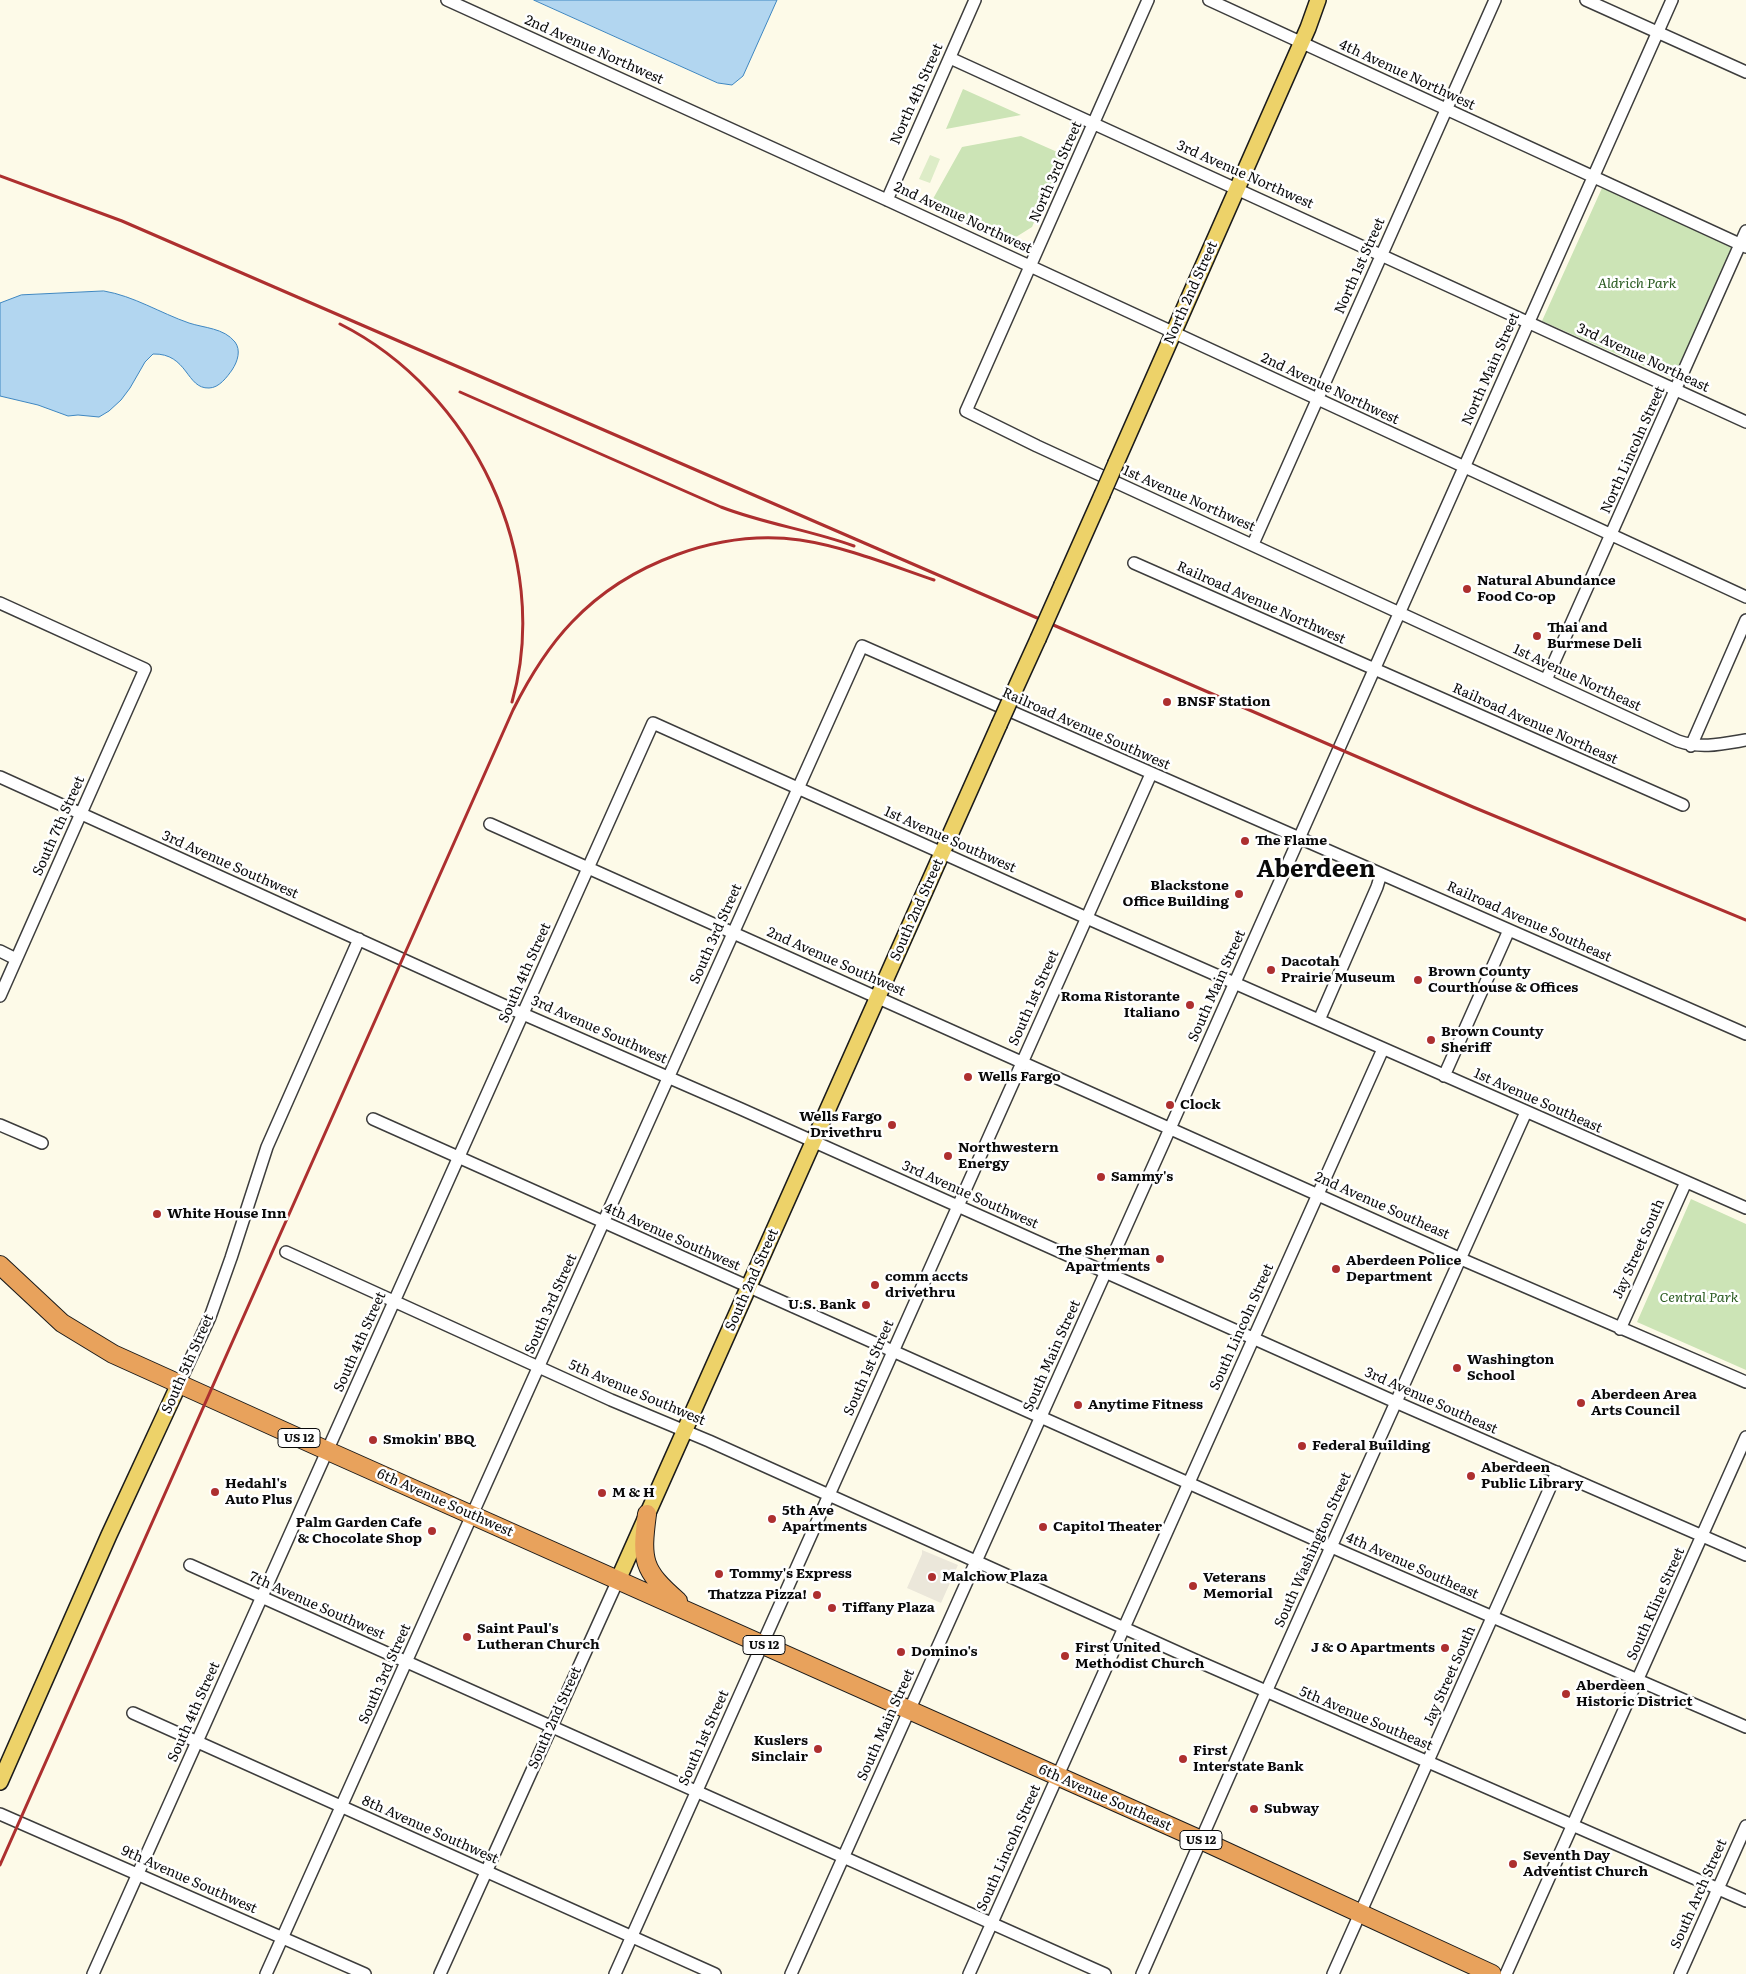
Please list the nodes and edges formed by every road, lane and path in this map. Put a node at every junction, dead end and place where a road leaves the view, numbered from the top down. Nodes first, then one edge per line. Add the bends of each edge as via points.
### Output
1 (447, 0) edge
2 (975, 0) edge
3 (1148, 0) edge
4 (1208, 0) edge
5 (1318, 0) edge
6 (1496, 0) edge
7 (1586, 0) edge
8 (1672, 0) edge
9 (1657, 33) junction
10 (1302, 43) junction
11 (950, 58) junction
12 (1746, 72) edge
13 (1447, 110) junction
14 (1094, 124) junction
15 (1593, 178) junction
16 (1238, 188) junction
17 (887, 200) junction
18 (1746, 231) edge
19 (1743, 246) edge
20 (1382, 254) junction
21 (1030, 266) junction
22 (1528, 322) junction
23 (1173, 332) junction
24 (1676, 389) junction
25 (1318, 399) junction
26 (966, 411) joint
27 (1746, 422) edge
28 (1464, 468) junction
29 (1612, 535) junction
30 (1253, 544) junction
31 (1134, 563) dead end
32 (1062, 584) joint
33 (1746, 597) edge
34 (0, 605) edge
35 (1400, 613) junction
36 (1746, 620) edge
37 (862, 646) joint
38 (1374, 670) junction
39 (1546, 680) junction
40 (653, 722) joint
41 (1746, 740) edge
42 (1691, 746) junction
43 (1339, 750) joint
44 (1151, 774) junction
45 (0, 777) edge
46 (798, 788) junction
47 (1683, 805) dead end
48 (81, 814) junction
49 (490, 824) dead end
50 (1299, 839) junction
51 (942, 853) junction
52 (589, 868) junction
53 (1381, 874) junction
54 (1087, 918) junction
55 (1509, 930) junction
56 (733, 933) junction
57 (359, 939) junction
58 (0, 951) edge
59 (16, 959) junction
60 (1235, 983) junction
61 (0, 996) edge
62 (877, 997) junction
63 (523, 1014) junction
64 (1319, 1020) junction
65 (1746, 1034) edge
66 (1383, 1049) junction
67 (1022, 1062) junction
68 (1444, 1076) junction
69 (668, 1077) junction
70 (1526, 1112) junction
71 (373, 1119) dead end
72 (0, 1125) edge
73 (1170, 1128) junction
74 (814, 1141) junction
75 (42, 1143) dead end
76 (459, 1158) junction
77 (1686, 1182) junction
78 (1318, 1194) junction
79 (958, 1206) junction
80 (1746, 1208) edge
81 (604, 1223) junction
82 (286, 1252) dead end
83 (1461, 1259) junction
84 (0, 1265) edge
85 (1106, 1272) junction
86 (748, 1287) junction
87 (394, 1302) junction
88 (1620, 1328) junction
89 (1254, 1338) junction
90 (893, 1351) junction
91 (539, 1367) junction
92 (1746, 1382) edge
93 (179, 1384) junction
94 (1396, 1402) junction
95 (1040, 1417) junction
96 (684, 1431) junction
97 (1746, 1437) edge
98 (328, 1451) junction
99 (1557, 1472) junction
100 (1189, 1482) junction
101 (829, 1495) junction
102 (647, 1514) junction
103 (473, 1515) junction
104 (1702, 1536) junction
105 (1331, 1547) junction
106 (1746, 1555) edge
107 (976, 1562) junction
108 (190, 1565) dead end
109 (618, 1580) junction
110 (262, 1597) junction
111 (691, 1613) junction
112 (1492, 1617) junction
113 (1123, 1628) junction
114 (762, 1644) junction
115 (406, 1662) junction
116 (1638, 1680) junction
117 (1266, 1692) junction
118 (909, 1710) junction
119 (132, 1713) dead end
120 (551, 1727) junction
121 (1746, 1727) edge
122 (197, 1742) junction
123 (1429, 1762) junction
124 (1057, 1777) junction
125 (0, 1782) edge
126 (696, 1791) junction
127 (342, 1807) junction
128 (0, 1814) edge
129 (1572, 1826) junction
130 (1746, 1826) edge
131 (1201, 1840) junction
132 (844, 1857) junction
133 (486, 1871) junction
134 (139, 1874) junction
135 (1718, 1888) junction
136 (1746, 1901) edge
137 (1360, 1913) junction
138 (992, 1923) junction
139 (631, 1936) junction
140 (283, 1938) junction
141 (93, 1974) edge
142 (266, 1974) edge
143 (365, 1974) edge
144 (440, 1974) edge
145 (615, 1974) edge
146 (715, 1974) edge
147 (791, 1974) edge
148 (969, 1974) edge
149 (1106, 1974) edge
150 (1142, 1974) edge
151 (1333, 1974) edge
152 (1492, 1974) edge
153 (1506, 1974) edge
154 (1680, 1974) edge

1 - 17 street, 2nd Avenue Northwest
2 - 11 street, North 4th Street
3 - 14 street, North 3rd Street
4 - 10 street, 4th Avenue Northwest
5 - 10 main road, North 2nd Street
6 - 13 street, North 1st Street
7 - 9 street
8 - 9 street, North Main Street
9 - 12 street
9 - 15 street, North Main Street
10 - 13 street, 4th Avenue Northwest
10 - 16 main road, North 2nd Street
11 - 14 street, 3rd Avenue Northwest
11 - 17 street, North 4th Street
13 - 15 street, 4th Avenue Northwest
13 - 20 street, North 1st Street
14 - 16 street, 3rd Avenue Northwest
14 - 21 street, North 3rd Street
15 - 19 street, 4th Avenue Northwest
15 - 22 street, North Main Street
16 - 20 street, 3rd Avenue Northwest
16 - 23 main road, North 2nd Street
17 - 21 street, 2nd Avenue Northwest
18 - 19 street, North Lincoln Street
19 - 24 street, North Lincoln Street
20 - 22 street, 3rd Avenue Northwest
20 - 25 street, North 1st Street
21 - 23 street, 2nd Avenue Northwest
21 - 26 street, North 3rd Street
22 - 24 street, 3rd Avenue Northeast
22 - 28 street, North Main Street
23 - 25 street, 2nd Avenue Northwest
23 - 32 main road, North 2nd Street, bridge
24 - 27 street, 3rd Avenue Northeast
24 - 29 street, North Lincoln Street
25 - 28 street, 2nd Avenue Northwest
25 - 30 street, North 1st Street
26 - 30 street, 1st Avenue Northwest
28 - 29 street, 2nd Avenue Northwest
28 - 35 street, North Main Street
29 - 33 street, 2nd Avenue Northwest
29 - 39 street, North Lincoln Street
30 - 35 street, 1st Avenue Northwest
31 - 38 street, Railroad Avenue Northwest
32 - 51 main road, South 2nd Street, bridge
34 - 48 street, South 7th Street via 145,669
35 - 38 street, North Main Street
35 - 39 street, 1st Avenue Northeast
36 - 42 street
37 - 44 street, Railroad Avenue Southwest
37 - 46 street, South 3rd Street
38 - 43 street, North Main Street
38 - 47 street, Railroad Avenue Northeast
39 - 42 street, 1st Avenue Northeast
40 - 46 street, 1st Avenue Southwest
40 - 52 street, South 4th Street
41 - 42 street, 1st Avenue Northeast
43 - 50 street, South Main Street
44 - 50 street, Railroad Avenue Southwest
44 - 54 street, South 1st Street
45 - 48 street, 3rd Avenue Southwest
46 - 51 street, 1st Avenue Southwest
46 - 56 street, South 3rd Street
48 - 57 street, 3rd Avenue Southwest
48 - 59 street, South 7th Street
49 - 52 street, 2nd Avenue Southwest
50 - 53 street, Railroad Avenue Southeast
50 - 60 street, South Main Street
51 - 54 street, 1st Avenue Southwest
51 - 62 main road, South 2nd Street
52 - 56 street, 2nd Avenue Southwest
52 - 63 street, South 4th Street
53 - 55 street, Railroad Avenue Southeast
53 - 64 street
54 - 60 street, 1st Avenue Southwest
54 - 67 street, South 1st Street
55 - 65 street, Railroad Avenue Southeast
55 - 68 street
56 - 62 street, 2nd Avenue Southwest
56 - 69 street, South 3rd Street
57 - 63 street, 3rd Avenue Southwest
57 - 93 street, South 5th Street via 267,1147 216,1300
58 - 59 street
59 - 61 street, South 7th Street
60 - 64 street, 1st Avenue Southeast
60 - 73 street, South Main Street
62 - 67 street, 2nd Avenue Southwest
62 - 74 main road, South 2nd Street
63 - 69 street, 3rd Avenue Southwest
63 - 76 street, South 4th Street
64 - 66 street, 1st Avenue Southeast
66 - 68 street, 1st Avenue Southeast
66 - 78 street, South Lincoln Street
67 - 73 street, 2nd Avenue Southwest
67 - 79 street, South 1st Street
68 - 70 street, 1st Avenue Southeast
69 - 74 street, 3rd Avenue Southwest
69 - 81 street, South 3rd Street
70 - 77 street, 1st Avenue Southeast
70 - 83 street, South Washington Street
71 - 76 street, 4th Avenue Southwest
72 - 75 street
73 - 78 street, 2nd Avenue Southeast
73 - 85 street, South Main Street
74 - 79 street, 3rd Avenue Southwest
74 - 86 main road, South 2nd Street
76 - 81 street, 4th Avenue Southwest
76 - 87 street, South 4th Street
77 - 80 street, 1st Avenue Southeast
77 - 88 street, Jay Street South
78 - 83 street, 2nd Avenue Southeast
78 - 89 street, South Lincoln Street
79 - 85 street, 3rd Avenue Southwest
79 - 90 street, South 1st Street
81 - 86 street, 4th Avenue Southwest
81 - 91 street, South 3rd Street
82 - 87 street, 5th Avenue Southwest
83 - 88 street, 2nd Avenue Southeast
83 - 94 street, South Washington Street
84 - 93 highway, 6th Avenue Southwest / US 12 via 48,1311 78,1334
85 - 89 street, 3rd Avenue Southeast
85 - 95 street, South Main Street
86 - 90 street, 4th Avenue Southwest
86 - 96 main road, South 2nd Street
87 - 91 street, 5th Avenue Southwest
87 - 98 street, South 4th Street
88 - 92 street, 2nd Avenue Southeast
89 - 94 street, 3rd Avenue Southeast
89 - 100 street, South Lincoln Street
90 - 95 street, 4th Avenue Southwest
90 - 101 street, South 1st Street
91 - 96 street, 5th Avenue Southwest
91 - 103 street, South 3rd Street
93 - 98 highway, 6th Avenue Southwest / US 12
93 - 125 main road, South 5th Street
94 - 99 street, 3rd Avenue Southeast
94 - 105 street, South Washington Street
95 - 100 street, 4th Avenue Southeast
95 - 107 street, South Main Street
96 - 101 street, 5th Avenue Southwest
96 - 102 main road, South 2nd Street
97 - 104 street, South Kline Street
98 - 103 highway, 6th Avenue Southwest / US 12
98 - 110 street, South 4th Street
99 - 104 street, 3rd Avenue Southeast
99 - 112 street, Jay Street South
100 - 105 street, 4th Avenue Southeast
100 - 113 street, South Lincoln Street
101 - 107 street, 5th Avenue Southwest
101 - 114 street, South 1st Street
102 - 109 main road, South 2nd Street
102 - 111 highway via 643,1549 646,1566 664,1589
103 - 109 highway, 6th Avenue Southwest / US 12
103 - 115 street, South 3rd Street
104 - 106 street, 3rd Avenue Southeast
104 - 116 street, South Kline Street
105 - 112 street, 4th Avenue Southeast
105 - 117 street, South Washington Street
107 - 113 street, 5th Avenue Southeast
107 - 118 street, South Main Street
108 - 110 street, 7th Avenue Southwest
109 - 111 highway, 6th Avenue Southwest / US 12
109 - 120 street, South 2nd Street
110 - 115 street, 7th Avenue Southwest
110 - 122 street, South 4th Street
111 - 114 highway, 6th Avenue Southwest / US 12
112 - 116 street, 4th Avenue Southeast
112 - 123 street, Jay Street South
113 - 117 street, 5th Avenue Southeast
113 - 124 street, South Lincoln Street
114 - 118 highway, 6th Avenue Southwest / US 12
114 - 126 street, South 1st Street
115 - 120 street, 7th Avenue Southwest
115 - 127 street, South 3rd Street
116 - 121 street, 4th Avenue Southeast
116 - 129 street, South Kline Street
117 - 123 street, 5th Avenue Southeast
117 - 131 street, South Washington Street
118 - 124 highway, 6th Avenue Southeast / US 12
118 - 132 street, South Main Street
119 - 122 street, 8th Avenue Southwest
120 - 126 street, 7th Avenue Southwest
120 - 133 street, South 2nd Street
122 - 127 street, 8th Avenue Southwest
122 - 134 street, South 4th Street
123 - 129 street, 5th Avenue Southeast
123 - 137 street, Jay Street South
124 - 131 highway, 6th Avenue Southeast / US 12
124 - 138 street, South Lincoln Street
126 - 132 street, 7th Avenue Southwest
126 - 139 street, South 1st Street
127 - 133 street, 8th Avenue Southwest
127 - 140 street, South 3rd Street
128 - 134 street, 9th Avenue Southwest
129 - 135 street, 5th Avenue Southeast
129 - 153 street, South Kline Street
130 - 135 street, South Arch Street
131 - 137 highway, 6th Avenue Southeast / US 12
131 - 150 street, South Washington Street
132 - 138 street, 7th Avenue Southwest
132 - 147 street, South Main Street
133 - 139 street, 8th Avenue Southwest
133 - 144 street, South 2nd Street
134 - 140 street, 9th Avenue Southwest
134 - 141 street, South 4th Street
135 - 136 street, 5th Avenue Southeast
135 - 154 street, South Arch Street
137 - 151 street, Jay Street South
137 - 152 highway, 6th Avenue Southeast / US 12
138 - 148 street, South Lincoln Street
138 - 149 street, 7th Avenue Southwest
139 - 145 street, South 1st Street
139 - 146 street, 8th Avenue Southwest
140 - 142 street, South 3rd Street
140 - 143 street, 9th Avenue Southwest

